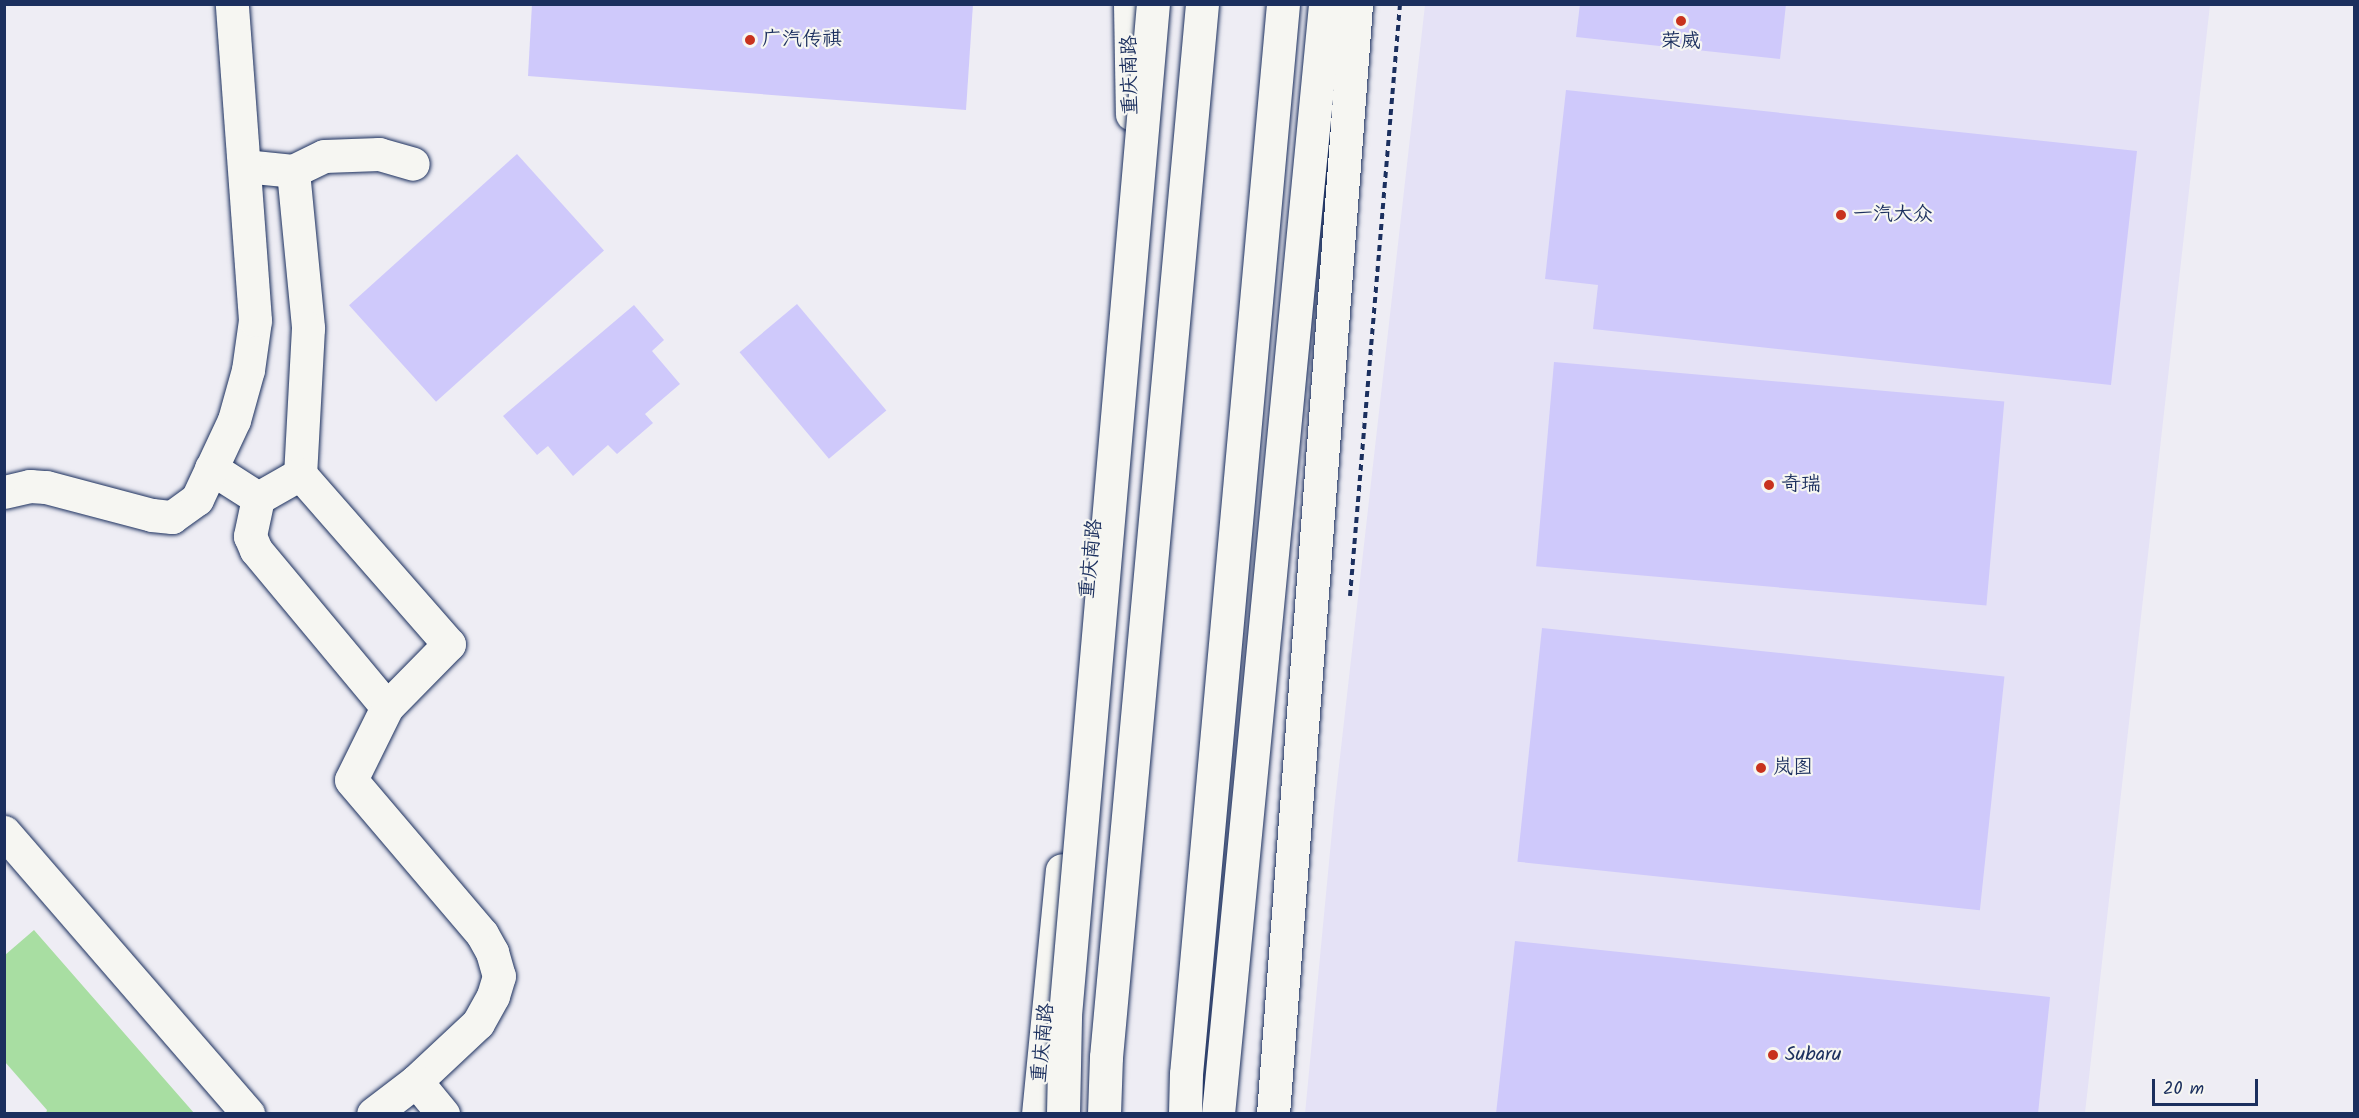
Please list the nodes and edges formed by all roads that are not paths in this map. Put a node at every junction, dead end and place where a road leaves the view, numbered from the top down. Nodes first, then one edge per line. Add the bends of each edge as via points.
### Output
1 (232, 4) edge
2 (1130, 4) edge
3 (1153, 4) edge
4 (1202, 4) edge
5 (1283, 4) edge
6 (1325, 4) edge
7 (1356, 4) edge
8 (413, 164) dead end
9 (244, 166) junction
10 (292, 171) junction
11 (211, 468) junction
12 (300, 474) junction
13 (4, 492) edge
14 (258, 498) junction
15 (387, 707) junction
16 (4, 832) edge
17 (416, 1081) junction
18 (248, 1113) edge
19 (373, 1113) edge
20 (443, 1113) edge
21 (1038, 1113) edge
22 (1063, 1113) edge
23 (1104, 1113) edge
24 (1185, 1113) edge
25 (1218, 1113) edge
26 (1273, 1113) edge

1 - 9 main road
2 - 21 main road, 重庆南路 via 1132,152
3 - 22 main road, bridge via 1065,1014
4 - 23 main road
5 - 24 main road
6 - 25 main road
7 - 26 main road
8 - 10 main road via 379,154 324,156
9 - 10 main road
9 - 11 main road via 255,320 248,370 234,420
10 - 12 main road via 308,328
11 - 13 main road via 197,499 172,517 46,487
11 - 14 main road
12 - 14 main road
12 - 15 main road via 449,644
14 - 15 main road via 250,536 256,550
15 - 17 main road via 351,780 482,934 499,976 478,1023
16 - 18 main road
17 - 19 main road
17 - 20 main road

